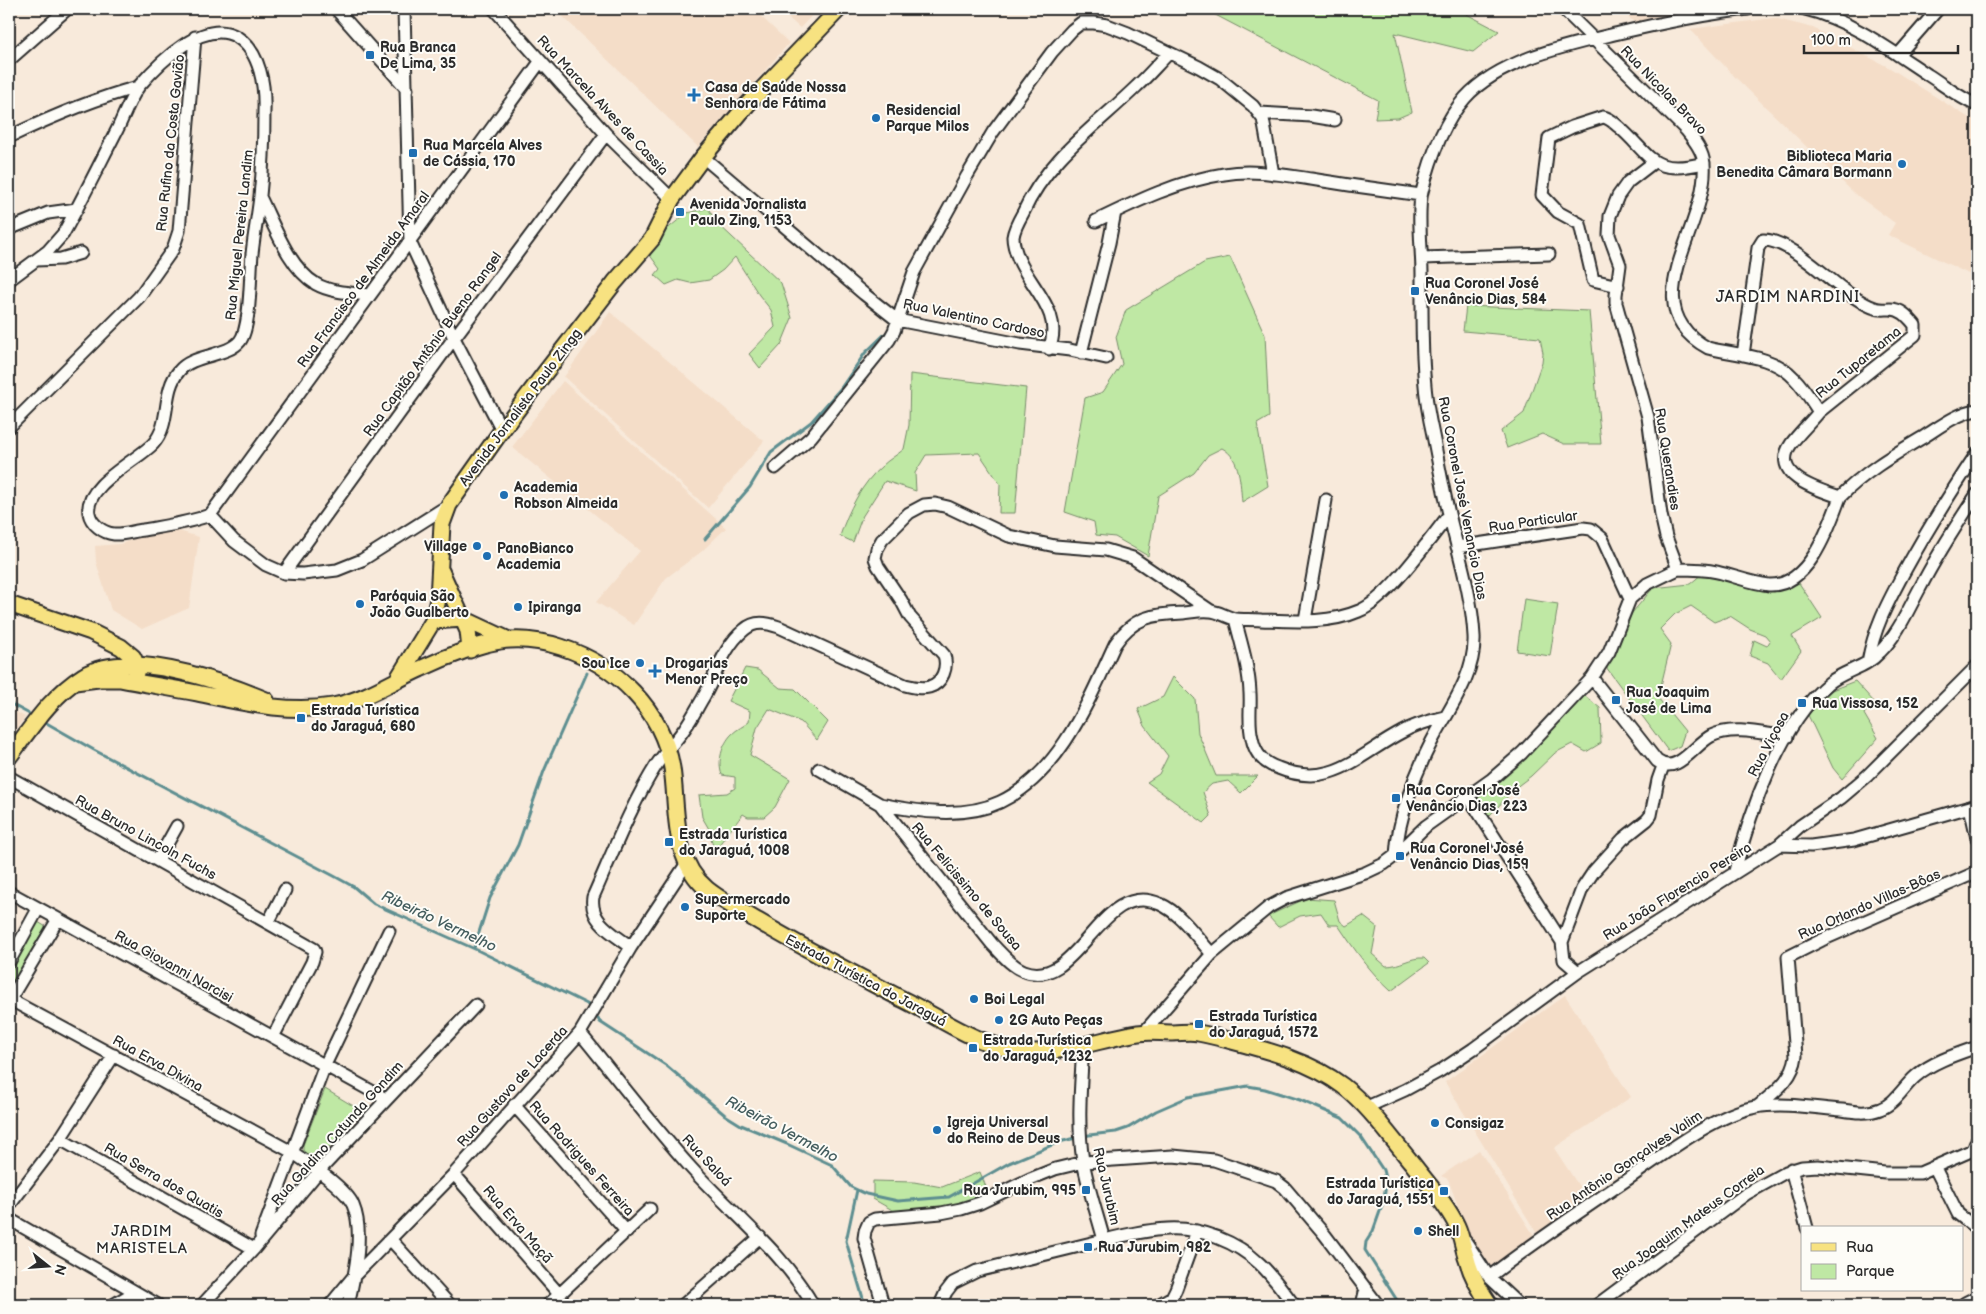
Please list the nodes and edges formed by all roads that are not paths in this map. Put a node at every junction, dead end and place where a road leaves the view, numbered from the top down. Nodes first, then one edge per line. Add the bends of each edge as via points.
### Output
1 (336, 9) edge
2 (404, 9) edge
3 (494, 9) edge
4 (840, 9) edge
5 (1563, 9) edge
6 (1681, 9) edge
7 (1748, 9) edge
8 (1805, 9) edge
9 (1938, 9) edge
10 (64, 10) edge
11 (1691, 18) junction
12 (195, 38) junction
13 (1595, 39) junction
14 (1169, 53) junction
15 (1898, 55) junction
16 (9, 60) edge
17 (540, 62) junction
18 (138, 88) junction
19 (407, 89) junction
20 (1977, 105) edge
21 (1259, 113) junction
22 (1335, 120) dead end
23 (606, 134) junction
24 (9, 137) edge
25 (703, 157) junction
26 (1654, 162) junction
27 (1704, 163) junction
28 (1273, 174) junction
29 (1421, 195) junction
30 (260, 197) junction
31 (672, 199) junction
32 (77, 209) junction
33 (1114, 212) junction
34 (1096, 221) dead end
35 (9, 229) edge
36 (410, 242) junction
37 (80, 253) dead end
38 (1549, 254) dead end
39 (1422, 258) junction
40 (36, 260) junction
41 (9, 280) edge
42 (1618, 286) junction
43 (369, 295) junction
44 (897, 320) junction
45 (454, 338) junction
46 (1049, 349) junction
47 (1082, 352) junction
48 (1743, 355) junction
49 (1106, 358) dead end
50 (1977, 410) edge
51 (1819, 412) junction
52 (9, 427) edge
53 (502, 430) junction
54 (1977, 452) edge
55 (775, 468) dead end
56 (1977, 494) edge
57 (1840, 497) junction
58 (1326, 500) dead end
59 (448, 505) junction
60 (210, 515) junction
61 (1449, 515) junction
62 (1457, 547) junction
63 (1678, 568) junction
64 (440, 570) junction
65 (284, 573) junction
66 (9, 595) edge
67 (1630, 599) junction
68 (9, 604) edge
69 (33, 611) junction
70 (1211, 611) junction
71 (464, 619) junction
72 (1235, 619) junction
73 (1305, 620) junction
74 (433, 621) junction
75 (91, 632) junction
76 (509, 640) junction
77 (470, 650) junction
78 (128, 651) junction
79 (415, 652) junction
80 (1868, 662) junction
81 (137, 666) junction
82 (1977, 666) edge
83 (421, 668) junction
84 (184, 672) junction
85 (121, 676) junction
86 (1592, 678) junction
87 (396, 682) junction
88 (286, 708) junction
89 (1445, 717) junction
90 (1787, 737) junction
91 (668, 749) junction
92 (9, 757) edge
93 (1664, 766) junction
94 (819, 769) dead end
95 (9, 777) edge
96 (1468, 796) junction
97 (880, 804) junction
98 (1974, 806) edge
99 (177, 826) dead end
100 (1977, 838) edge
101 (1779, 845) junction
102 (1396, 855) junction
103 (158, 860) junction
104 (687, 863) junction
105 (1736, 872) junction
106 (1977, 872) edge
107 (284, 890) dead end
108 (9, 892) edge
109 (38, 909) junction
110 (58, 919) junction
111 (268, 923) junction
112 (389, 931) dead end
113 (1562, 942) junction
114 (631, 947) junction
115 (1212, 954) junction
116 (9, 962) edge
117 (1578, 972) junction
118 (9, 1000) edge
119 (476, 1005) dead end
120 (582, 1030) junction
121 (1145, 1031) junction
122 (273, 1037) junction
123 (1083, 1045) junction
124 (1977, 1047) edge
125 (114, 1055) junction
126 (325, 1065) junction
127 (386, 1099) junction
128 (514, 1105) junction
129 (1757, 1106) junction
130 (1366, 1107) junction
131 (60, 1139) junction
132 (1976, 1147) edge
133 (292, 1152) junction
134 (1084, 1162) junction
135 (1935, 1168) junction
136 (1791, 1170) junction
137 (319, 1171) junction
138 (454, 1174) junction
139 (9, 1206) edge
140 (650, 1209) dead end
141 (9, 1219) edge
142 (1805, 1226) edge
143 (1457, 1227) junction
144 (1977, 1229) edge
145 (1197, 1231) junction
146 (627, 1232) junction
147 (760, 1237) junction
148 (391, 1240) junction
149 (1104, 1240) junction
150 (256, 1246) junction
151 (1468, 1266) junction
152 (354, 1276) junction
153 (1488, 1277) junction
154 (1366, 1288) junction
155 (135, 1292) junction
156 (559, 1294) junction
157 (1977, 1297) edge
158 (1965, 1303) dead end
159 (686, 1304) edge
160 (114, 1305) edge
161 (158, 1305) edge
162 (202, 1305) edge
163 (330, 1305) edge
164 (348, 1305) edge
165 (450, 1305) edge
166 (548, 1305) edge
167 (813, 1305) edge
168 (883, 1305) edge
169 (940, 1305) edge
170 (1158, 1305) edge
171 (1294, 1305) edge
172 (1362, 1305) edge
173 (1378, 1305) edge
174 (1490, 1305) edge
175 (1519, 1305) edge
176 (1597, 1305) edge

1 - 19 street
2 - 19 street
3 - 17 street, Rua Marcela Alves de Cassia
4 - 25 main road, Avenida Jornalista Paulo Zingg via 746,105
5 - 13 street, Rua Nicolas Bravo
6 - 11 street
7 - 11 street, Rua Coronel José Venancio Dias
8 - 15 street via 1849,25
9 - 15 street
10 - 16 street
11 - 13 street, Rua Coronel José Venancio Dias
12 - 18 street via 164,61
12 - 30 street, Rua Miguel Pereira Landim via 206,33 225,33 236,37 250,48 257,62 264,102
12 - 52 street, Rua Rufino da Costa Gavião via 179,231 172,249 139,297
13 - 27 street, Rua Nicolas Bravo via 1686,130 1696,142
13 - 29 street, Rua Coronel José Venancio Dias via 1532,58 1492,76 1466,97 1437,143
14 - 21 street via 1220,79
14 - 44 street via 1107,26 1081,23 1072,30 1052,52 994,132 967,176 914,272
14 - 46 street, Rua Valentino Cardoso via 1064,153 1040,181 1016,227 1013,238 1019,260 1052,317 1053,339
15 - 20 street
17 - 23 street, Rua Marcela Alves de Cassia
17 - 36 street, Rua Francisco de Almeida Amaral
18 - 24 street via 111,94 63,112
18 - 32 street
19 - 36 street
21 - 22 street
21 - 28 street via 1263,119
23 - 31 street, Rua Marcela Alves de Cassia
23 - 45 street, Rua Capitão Antônio Bueno Rangel
25 - 31 main road, Avenida Jornalista Paulo Zingg
25 - 44 street, Rua Valentino Cardoso
26 - 27 street via 1676,167
26 - 42 street, Rua Querandies via 1628,182 1610,216 1609,235 1620,265
26 - 42 street via 1607,117 1572,127 1549,138 1542,195 1558,212 1580,224 1593,280
27 - 48 street, Rua Nicolas Bravo via 1702,192 1674,281 1674,308 1678,323 1699,343
28 - 29 street
28 - 33 street via 1225,173 1200,178
29 - 39 street, Rua Coronel José Venancio Dias
30 - 43 street via 293,262 304,274 331,290
30 - 60 street, Rua Miguel Pereira Landim via 247,316 240,340 232,347 179,371 170,390 165,421 156,440 98,488 89,509 94,524 115,534 193,521
31 - 53 main road, Avenida Jornalista Paulo Zingg via 662,217 645,232 635,259
32 - 35 street via 48,213
32 - 40 street via 63,234
33 - 34 street
33 - 47 street
36 - 43 street, Rua Francisco de Almeida Amaral
36 - 45 street
37 - 40 street via 61,259
38 - 39 street
39 - 61 street, Rua Coronel José Venancio Dias via 1429,416
40 - 41 street
42 - 63 street, Rua Querandies via 1616,304 1648,417 1661,515
43 - 60 street, Rua Francisco de Almeida Amaral
44 - 46 street, Rua Valentino Cardoso
44 - 55 street via 876,358 811,437
45 - 53 street
45 - 65 street, Rua Capitão Antônio Bueno Rangel
46 - 47 street
47 - 49 street
48 - 51 street, Rua Nicolas Bravo via 1768,362 1793,376
48 - 51 street, Rua Tuparetama via 1758,248 1763,240 1779,243 1802,257 1853,297 1876,309 1900,311 1916,325 1915,335
50 - 57 street via 1954,418 1887,459
51 - 57 street via 1790,445 1786,463 1804,484
53 - 59 main road, Avenida Jornalista Paulo Zingg
54 - 80 street via 1932,521 1881,614
56 - 80 street, Rua Viçosa via 1899,627 1880,653
57 - 63 street via 1828,531 1816,552 1794,579 1785,583 1771,585 1716,572
58 - 73 street
59 - 64 main road, Avenida Jornalista Paulo Zingg via 442,524
59 - 65 street via 362,560 336,570
60 - 65 street via 249,554
61 - 62 street, Rua Coronel José Venancio Dias
61 - 73 street via 1372,603 1360,611 1340,617
62 - 67 street, Rua Particular via 1591,529 1602,538
62 - 89 street, Rua Coronel José Venancio Dias via 1474,639 1465,680
63 - 67 street via 1647,584
64 - 71 main road, Avenida Jornalista Paulo Zingg
64 - 74 main road, Avenida Jornalista Paulo Zingg
66 - 69 main road
67 - 86 street via 1609,652
68 - 69 main road
69 - 75 main road
70 - 72 street
70 - 91 street via 1133,558 1106,550 1055,546 1009,536 948,507 924,505 909,513 882,540 876,558 910,616 944,655 945,670 938,682 929,687 905,685 780,627 754,624 744,629 735,640 686,727
70 - 97 street via 1143,618 1122,634 1070,734 1040,772 1017,792 973,810 912,810
71 - 74 main road
71 - 76 main road
71 - 77 main road, Avenida Jornalista Paulo Zingg
72 - 73 street
72 - 89 street via 1248,668 1251,738 1256,752 1272,766 1309,776 1325,774 1344,767 1402,732
74 - 79 main road, Avenida Jornalista Paulo Zingg
75 - 78 main road
75 - 85 main road
76 - 77 main road, Estrada Turística do Jaraguá
76 - 91 main road, Estrada Turística do Jaraguá via 557,646 615,674 652,714
77 - 83 main road, Estrada Turística do Jaraguá
78 - 81 main road
78 - 84 main road
79 - 83 main road via 414,663
79 - 87 main road, Avenida Jornalista Paulo Zingg
80 - 90 street, Rua Viçosa via 1829,683 1802,713
81 - 84 main road, Estrada Turística do Jaraguá
81 - 85 main road, Estrada Turística do Jaraguá
81 - 85 main road via 136,674
82 - 101 street, Rua João Florencio Pereira via 1867,776
83 - 87 main road, Estrada Turística do Jaraguá
84 - 88 main road, Estrada Turística do Jaraguá
85 - 88 main road, Estrada Turística do Jaraguá via 256,705
85 - 92 main road via 84,675 44,710
86 - 93 street
86 - 96 street via 1522,752
87 - 88 main road, Estrada Turística do Jaraguá via 354,701 329,707
89 - 102 street, Rua Coronel José Venancio Dias via 1408,801 1399,827
90 - 93 street via 1743,731 1722,732 1700,743 1680,762
90 - 105 street, Rua Viçosa via 1758,795
91 - 104 main road, Estrada Turística do Jaraguá via 675,819
91 - 114 street via 640,793 593,897 592,906 600,923
93 - 113 street via 1651,815 1623,839 1594,871 1582,889
94 - 97 street, Rua Felicissimo de Sousa
95 - 103 street, Rua Bruno Lincoln Fuchs
96 - 102 street via 1426,826
96 - 113 street
97 - 115 street, Rua Felicissimo de Sousa via 992,944 1023,971 1044,972 1061,964 1119,906 1140,899 1161,904 1172,911
98 - 100 street
98 - 101 street via 1854,840 1811,846
99 - 103 street
101 - 105 street, Rua João Florencio Pereira
102 - 115 street via 1365,873 1269,906
103 - 111 street, Rua Bruno Lincoln Fuchs
104 - 114 street, Rua Gustavo de Lacerda
104 - 123 main road, Estrada Turística do Jaraguá via 706,888 735,908 970,1036 1001,1048 1024,1052 1051,1052
105 - 117 street, Rua João Florencio Pereira
106 - 129 street, Rua Orlando Villas-Bôas via 1788,957 1795,1065 1782,1086
107 - 111 street
108 - 109 street, Rua Giovanni Narcisi
109 - 110 street, Rua Giovanni Narcisi
109 - 116 street
110 - 118 street
110 - 122 street, Rua Giovanni Narcisi
111 - 122 street, Rua Bruno Lincoln Fuchs via 315,952
112 - 126 street
113 - 117 street via 1564,960
114 - 120 street, Rua Gustavo de Lacerda
115 - 121 street
117 - 130 street, Rua João Florencio Pereira via 1440,1071
118 - 125 street, Rua Erva Divina
119 - 127 street, Rua Galdino Catunda Gondim
120 - 128 street, Rua Gustavo de Lacerda
120 - 147 street, Rua Saloá via 692,1169
121 - 123 main road, Estrada Turística do Jaraguá
121 - 130 main road, Estrada Turística do Jaraguá via 1192,1032 1276,1053 1341,1084
122 - 126 street, Rua Giovanni Narcisi
123 - 134 street, Rua Jurubim via 1080,1129
124 - 129 street, Rua Antônio Gonçalves Valim via 1928,1068 1893,1101 1872,1112
125 - 131 street
125 - 133 street, Rua Erva Divina
126 - 127 street, Rua Giovanni Narcisi
126 - 133 street
127 - 137 street, Rua Galdino Catunda Gondim
128 - 138 street, Rua Gustavo de Lacerda
128 - 146 street, Rua Rodrigues Ferreira
129 - 153 street, Rua Antônio Gonçalves Valim via 1723,1118 1676,1146
130 - 143 main road, Estrada Turística do Jaraguá via 1439,1197
131 - 139 street
131 - 150 street, Rua Serra dos Quatis
132 - 135 street, Rua Joaquim Mateus Correia
133 - 137 street, Rua Erva Divina
133 - 150 street
134 - 149 street, Rua Jurubim
134 - 154 street via 1198,1157 1276,1181 1294,1196
134 - 168 street via 1056,1169 961,1209 869,1222 864,1238
135 - 136 street, Rua Joaquim Mateus Correia via 1906,1174 1818,1166
135 - 144 street via 1958,1214
136 - 142 street
136 - 176 street, Rua Joaquim Mateus Correia via 1746,1194
137 - 150 street, Rua Galdino Catunda Gondim
137 - 152 street, Rua Erva Divina via 353,1204 358,1224
138 - 148 street, Rua Gustavo de Lacerda
138 - 156 street, Rua Erva Maçã
140 - 146 street
141 - 155 street
143 - 151 main road, Estrada Turística do Jaraguá
143 - 153 street
145 - 149 street via 1170,1228
145 - 170 street via 1172,1297
145 - 171 street via 1232,1244 1258,1262
146 - 156 street
147 - 159 street
147 - 167 street, Rua Saloá via 788,1267
148 - 152 street, Rua Gustavo de Lacerda
148 - 165 street
149 - 169 street, Rua Jurubim via 977,1271 953,1283
150 - 162 street, Rua Galdino Catunda Gondim
151 - 153 street
151 - 174 main road, Estrada Turística do Jaraguá
152 - 163 street, Rua Gustavo de Lacerda
152 - 164 street, Rua Erva Divina
153 - 175 street
154 - 172 street
154 - 173 street
155 - 160 street
155 - 161 street
156 - 166 street
157 - 158 street

